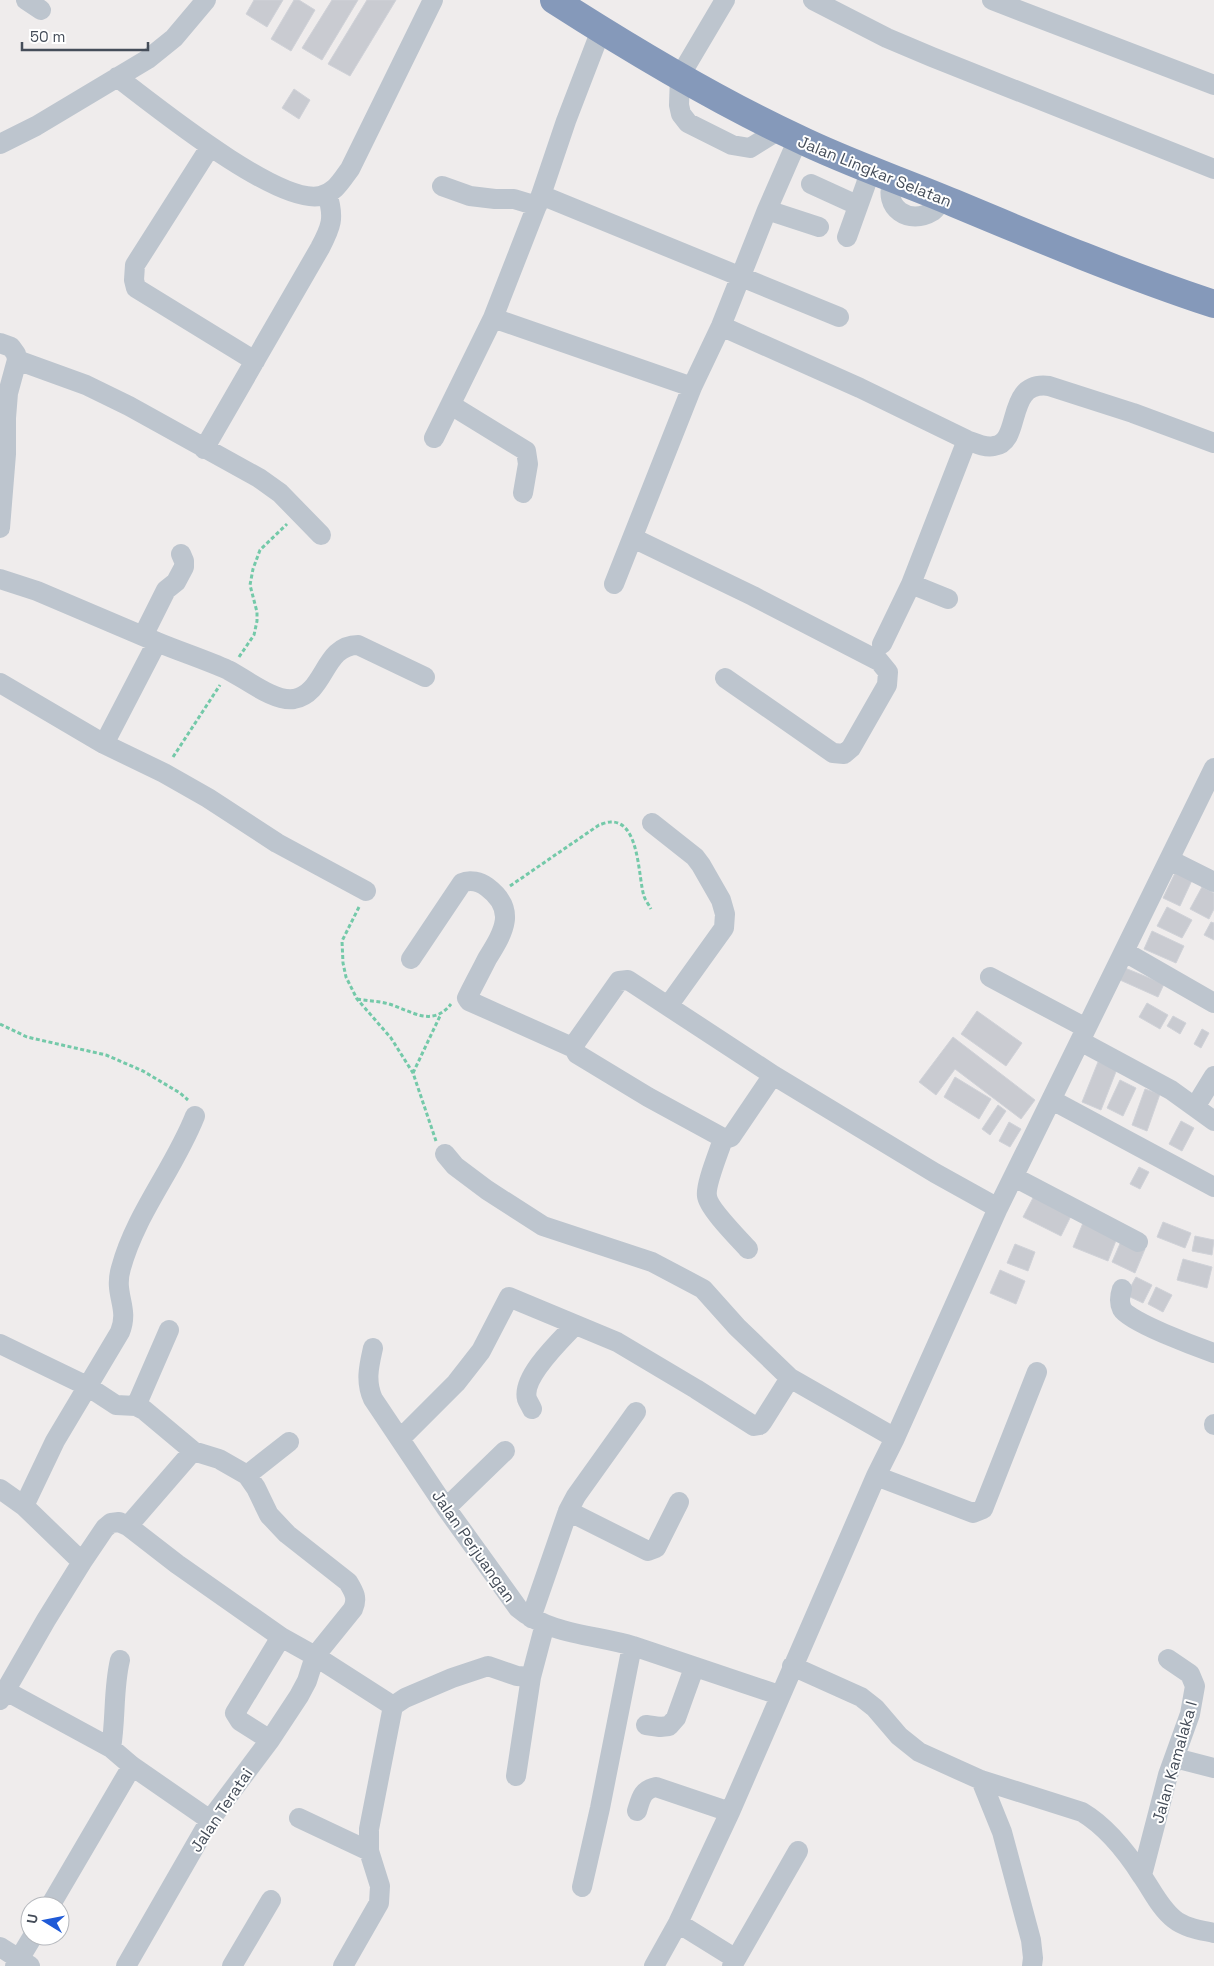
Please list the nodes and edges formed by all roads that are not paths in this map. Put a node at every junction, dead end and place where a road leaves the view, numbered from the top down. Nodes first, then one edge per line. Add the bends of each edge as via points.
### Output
1 (206, 0) edge
2 (433, 0) edge
3 (554, 0) edge
4 (725, 0) edge
5 (813, 0) edge
6 (992, 0) edge
7 (601, 30) junction
8 (680, 76) junction
9 (117, 77) junction
10 (1214, 85) edge
11 (789, 135) junction
12 (0, 144) edge
13 (210, 147) junction
14 (1214, 169) edge
15 (881, 175) junction
16 (811, 184) dead end
17 (442, 186) dead end
18 (327, 194) junction
19 (539, 201) junction
20 (857, 205) junction
21 (767, 210) junction
22 (819, 227) dead end
23 (847, 237) dead end
24 (741, 276) junction
25 (1214, 304) edge
26 (839, 317) dead end
27 (493, 318) junction
28 (721, 326) junction
29 (0, 343) edge
30 (17, 360) junction
31 (255, 361) junction
32 (692, 388) junction
33 (450, 405) junction
34 (434, 438) dead end
35 (967, 440) junction
36 (1214, 444) edge
37 (204, 449) junction
38 (3, 453) edge
39 (523, 493) dead end
40 (0, 528) edge
41 (321, 535) dead end
42 (633, 538) junction
43 (181, 554) dead end
44 (0, 579) edge
45 (614, 584) dead end
46 (911, 584) junction
47 (948, 599) dead end
48 (150, 639) junction
49 (882, 644) dead end
50 (425, 677) dead end
51 (725, 678) dead end
52 (0, 683) edge
53 (104, 744) junction
54 (1214, 768) edge
55 (652, 823) dead end
56 (1170, 860) junction
57 (1214, 882) edge
58 (366, 891) road end
59 (1125, 952) junction
60 (411, 959) dead end
61 (990, 977) dead end
62 (1214, 1004) edge
63 (668, 1006) junction
64 (1083, 1034) junction
65 (574, 1048) junction
66 (773, 1075) junction
67 (1214, 1076) edge
68 (1052, 1100) junction
69 (1195, 1107) junction
70 (195, 1116) road end
71 (1214, 1120) edge
72 (723, 1139) junction
73 (445, 1154) road end
74 (1014, 1177) junction
75 (1214, 1187) edge
76 (998, 1208) junction
77 (1138, 1242) dead end
78 (748, 1249) dead end
79 (1122, 1289) dead end
80 (575, 1325) junction
81 (169, 1330) dead end
82 (0, 1344) edge
83 (373, 1348) dead end
84 (1214, 1353) edge
85 (1037, 1372) dead end
86 (790, 1378) junction
87 (87, 1386) junction
88 (136, 1406) junction
89 (532, 1409) dead end
90 (636, 1412) dead end
91 (895, 1438) junction
92 (400, 1439) junction
93 (289, 1442) dead end
94 (193, 1451) junction
95 (505, 1451) dead end
96 (247, 1475) junction
97 (876, 1476) junction
98 (0, 1489) edge
99 (679, 1502) dead end
100 (24, 1506) junction
101 (446, 1508) junction
102 (568, 1511) junction
103 (128, 1526) junction
104 (82, 1562) junction
105 (538, 1621) junction
106 (281, 1637) junction
107 (632, 1646) junction
108 (315, 1656) junction
109 (1168, 1659) dead end
110 (120, 1660) dead end
111 (792, 1666) junction
112 (694, 1668) junction
113 (531, 1677) junction
114 (779, 1695) junction
115 (3, 1696) edge
116 (393, 1706) junction
117 (646, 1725) dead end
118 (270, 1740) junction
119 (111, 1748) junction
120 (1175, 1758) junction
121 (132, 1766) junction
122 (1214, 1768) edge
123 (516, 1776) dead end
124 (981, 1780) junction
125 (637, 1811) dead end
126 (730, 1812) junction
127 (299, 1818) dead end
128 (210, 1820) junction
129 (369, 1851) junction
130 (798, 1851) dead end
131 (1142, 1875) junction
132 (582, 1887) dead end
133 (56, 1896) edge
134 (271, 1900) dead end
135 (678, 1923) junction
136 (1214, 1933) edge
137 (29, 1946) edge
138 (0, 1947) edge
139 (734, 1962) edge
140 (21, 1964) edge
141 (126, 1966) edge
142 (232, 1966) edge
143 (343, 1966) edge
144 (654, 1966) edge
145 (1032, 1966) edge

1 - 9 street via 174,38 148,59
2 - 18 street via 350,169 333,192
3 - 7 highway, Jalan Lingkar Selatan
4 - 8 street
5 - 14 street via 932,57
6 - 10 street
7 - 8 highway, Jalan Lingkar Selatan
7 - 19 street
8 - 11 highway, Jalan Lingkar Selatan
8 - 11 street via 681,114 688,123 710,135 732,145 750,148
9 - 12 street
9 - 13 street
11 - 15 highway, Jalan Lingkar Selatan
11 - 21 street
13 - 18 street via 278,188 302,196
13 - 31 street via 135,265 134,280 136,288
15 - 20 street via 866,184
15 - 25 highway, Jalan Lingkar Selatan via 1114,268
16 - 20 street
17 - 19 street via 470,196
18 - 31 street via 332,208 332,225
19 - 24 street
19 - 27 street
20 - 23 street
21 - 22 street
21 - 24 street
24 - 26 street
24 - 28 street
27 - 32 street
27 - 33 street
28 - 32 street
28 - 35 street
29 - 30 street via 11,347
30 - 37 street via 86,385
30 - 38 street via 8,392
31 - 37 street
32 - 42 street
33 - 34 street
33 - 39 street via 526,451 528,464
35 - 36 street via 983,446 1001,444 1008,435 1023,394 1032,386 1039,385 1133,413
35 - 46 street
37 - 41 street via 280,493
38 - 40 street
42 - 45 street
42 - 51 street via 879,661 888,672 887,685 851,748 844,754 833,753
43 - 48 street via 184,567 176,582 166,590
44 - 48 street via 37,591
46 - 47 street
46 - 49 street
48 - 50 street via 229,670 285,699 304,696 338,651 349,645 358,645
48 - 53 street
52 - 53 street
53 - 58 street via 164,773 277,843
54 - 56 street
55 - 63 street via 695,857 721,900 725,914 724,928
56 - 57 street
56 - 59 street
59 - 62 street
59 - 64 street
60 - 65 street via 462,883 484,885 498,895 506,918 503,932 467,998
61 - 64 street
63 - 65 street via 628,980 622,980
63 - 66 street
64 - 68 street
64 - 69 street
65 - 72 street via 577,1054
66 - 72 street via 731,1137
66 - 76 street
67 - 69 street
68 - 74 street
68 - 75 street
69 - 71 street
70 - 87 street via 188,1135 133,1232 118,1285 125,1320
72 - 78 street via 706,1197 710,1206
73 - 86 street via 455,1166 487,1190 543,1226 652,1262 703,1290
74 - 76 street
74 - 77 street
76 - 91 street
79 - 84 street via 1121,1308 1128,1316
80 - 86 street via 617,1342 754,1426 764,1421
80 - 89 street via 535,1370 526,1397
80 - 92 street via 509,1297 481,1351 456,1383
81 - 88 street
82 - 87 street
83 - 92 street, Jalan Perjuangan via 368,1372 369,1389
85 - 97 street via 983,1509 973,1513
86 - 91 street
87 - 88 street via 116,1405
87 - 100 street
88 - 94 street
90 - 102 street
91 - 97 street
92 - 101 street, Jalan Perjuangan
93 - 96 street
94 - 96 street via 219,1459
94 - 103 street
95 - 101 street
96 - 108 street via 269,1515 287,1534 348,1582 354,1593 357,1601 353,1609
97 - 111 street
98 - 100 street
99 - 102 street via 656,1548 648,1551
100 - 104 street
101 - 105 street, Jalan Perjuangan via 518,1608
102 - 105 street
103 - 104 street via 111,1523
103 - 106 street
104 - 115 street
105 - 107 street, Jalan Perjuangan
105 - 113 street
106 - 108 street
106 - 118 street via 235,1713 240,1721
107 - 112 street, Jalan Perjuangan
107 - 132 street
108 - 116 street
108 - 118 street, Jalan Teratai via 299,1696
109 - 120 street, Jalan Kamalaka I via 1190,1674 1195,1686 1190,1714
110 - 119 street
111 - 114 street
111 - 124 street via 861,1697 919,1752
112 - 114 street, Jalan Perjuangan
112 - 117 street via 676,1718 669,1726
113 - 116 street via 517,1676 488,1666 404,1698
113 - 123 street
114 - 126 street
115 - 119 street
116 - 129 street via 369,1829
118 - 128 street, Jalan Teratai
119 - 121 street
120 - 122 street
120 - 131 street, Jalan Kamalaka I
121 - 128 street
121 - 133 street
124 - 131 street via 1082,1812 1115,1840
124 - 145 street via 1002,1832 1031,1940
125 - 126 street via 642,1794 656,1787
126 - 135 street
127 - 129 street
128 - 141 street, Jalan Teratai
129 - 143 street via 380,1886 379,1903
130 - 139 street
131 - 136 street via 1174,1919 1195,1929
134 - 142 street
135 - 139 street
135 - 144 street
137 - 140 street
138 - 140 street

